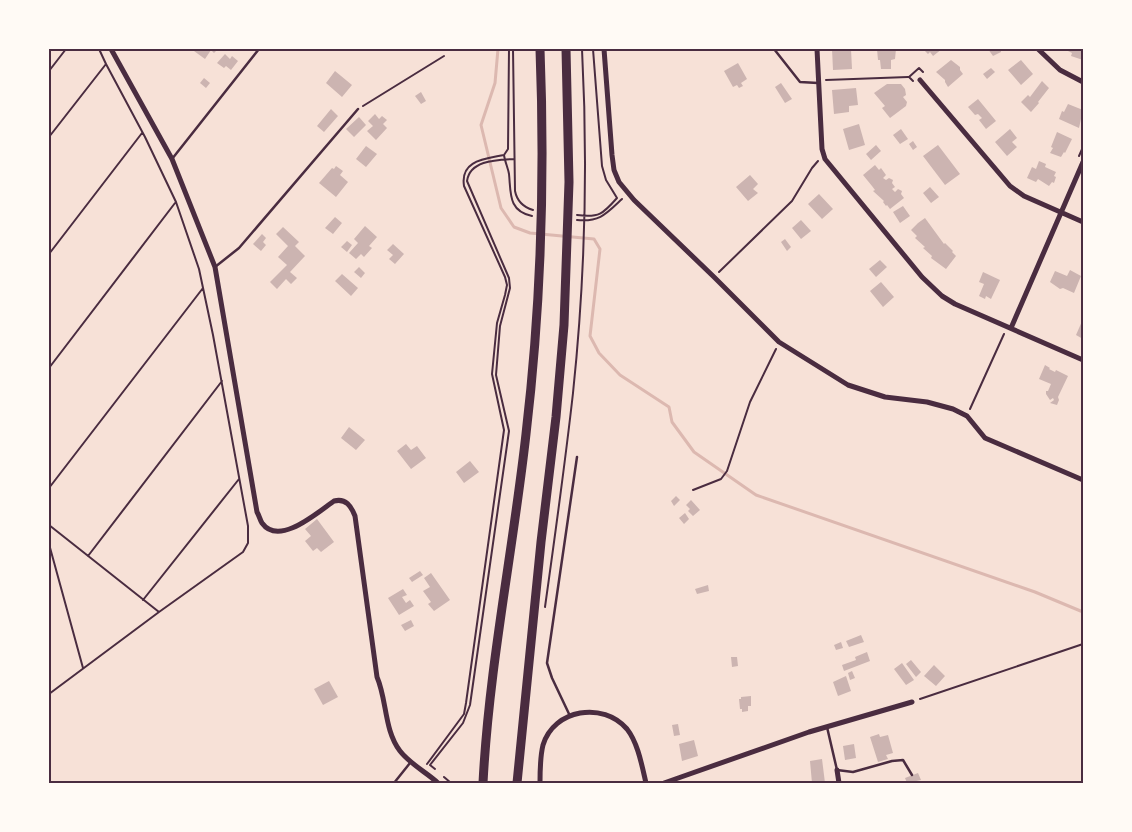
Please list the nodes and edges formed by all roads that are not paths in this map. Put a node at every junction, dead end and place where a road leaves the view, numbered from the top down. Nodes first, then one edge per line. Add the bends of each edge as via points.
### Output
1 (111, 49) edge
2 (258, 49) edge
3 (540, 49) edge
4 (566, 49) edge
5 (604, 49) edge
6 (774, 49) edge
7 (817, 49) edge
8 (1038, 49) edge
9 (920, 80) road end
10 (1083, 82) edge
11 (818, 83) junction
12 (358, 109) road end
13 (172, 159) junction
14 (1083, 162) edge
15 (1062, 212) junction
16 (1083, 222) edge
17 (215, 267) junction
18 (1011, 328) junction
19 (1083, 360) edge
20 (577, 457) dead end
21 (1083, 480) edge
22 (912, 702) road end
23 (570, 716) junction
24 (827, 727) junction
25 (411, 762) junction
26 (837, 770) junction
27 (912, 776) dead end
28 (394, 783) edge
29 (438, 783) edge
30 (483, 783) edge
31 (517, 783) edge
32 (540, 783) edge
33 (646, 783) edge
34 (664, 783) edge
35 (839, 783) edge

1 - 13 street
2 - 13 lane
3 - 30 main road via 542,182 536,326
4 - 31 main road via 567,280 557,408
5 - 21 street via 611,146 619,182 779,342 848,385 885,397 953,409 967,416 985,438
6 - 11 lane via 800,82
7 - 11 street
8 - 10 street via 1060,70
9 - 15 street via 1010,186 1024,196
11 - 18 street via 822,150 834,172 931,286 955,304
12 - 17 lane via 239,248
13 - 17 street
14 - 15 street
15 - 16 street
15 - 18 street
17 - 25 street via 257,512 263,524 281,532 290,530 334,501 345,501 352,510 377,677 391,733 399,750
18 - 19 street
20 - 23 lane via 547,663
22 - 24 street
23 - 32 street via 553,728 543,745
23 - 33 street via 581,712 602,713 618,721 633,740
24 - 26 lane
24 - 34 street
25 - 28 lane
25 - 29 street
26 - 27 lane via 853,772 903,760
26 - 35 street

